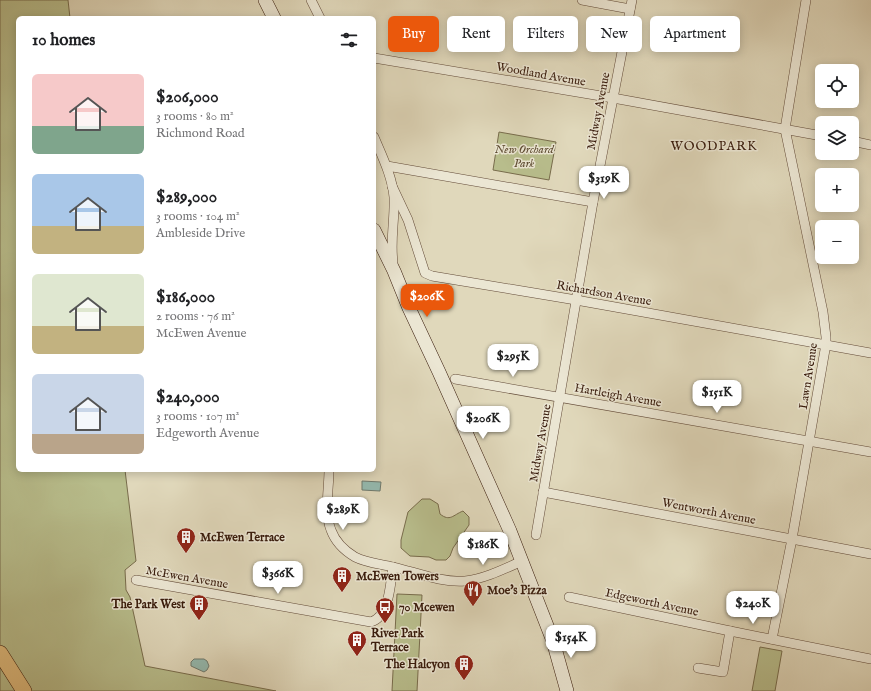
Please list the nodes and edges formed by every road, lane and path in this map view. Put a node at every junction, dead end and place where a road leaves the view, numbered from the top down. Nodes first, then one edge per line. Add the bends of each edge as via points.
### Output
1 (265, 0) edge
2 (311, 0) edge
3 (582, 0) edge
4 (806, 0) edge
5 (631, 4) edge
6 (273, 16) edge
7 (319, 16) edge
8 (376, 58) edge
9 (613, 98) junction
10 (784, 129) junction
11 (815, 135) edge
12 (376, 142) edge
13 (859, 142) edge
14 (871, 145) edge
15 (386, 166) junction
16 (392, 186) junction
17 (593, 202) junction
18 (376, 234) edge
19 (394, 271) junction
20 (576, 300) junction
21 (826, 344) junction
22 (871, 353) edge
23 (455, 379) dead end
24 (560, 397) junction
25 (809, 441) junction
26 (871, 452) edge
27 (329, 472) edge
28 (543, 492) junction
29 (536, 535) dead end
30 (792, 539) junction
31 (871, 554) edge
32 (522, 561) junction
33 (393, 567) junction
34 (136, 580) dead end
35 (569, 597) dead end
36 (730, 631) junction
37 (772, 639) junction
38 (0, 653) edge
39 (871, 659) edge
40 (698, 668) dead end
41 (24, 691) edge
42 (567, 691) edge

1 - 6 main road
2 - 7 street
3 - 5 street
4 - 10 street, Lawn Avenue
5 - 9 street, Midway Avenue
8 - 9 street, Woodland Avenue
9 - 10 street, Woodland Avenue
9 - 17 street, Midway Avenue
10 - 11 street, Woodland Avenue
10 - 21 street, Lawn Avenue via 823,312
12 - 15 street
13 - 14 street
15 - 16 street
15 - 17 street
16 - 19 street via 394,204 391,249
16 - 20 street, Richardson Avenue via 408,220 425,273
17 - 20 street, Midway Avenue
18 - 19 main road
19 - 32 main road
20 - 21 street, Richardson Avenue
20 - 24 street, Midway Avenue
21 - 22 street, Richardson Avenue
21 - 25 street, Lawn Avenue
23 - 24 street, Hartleigh Avenue
24 - 25 street, Hartleigh Avenue
24 - 28 street, Midway Avenue
25 - 26 street, Hartleigh Avenue
25 - 30 street, Lawn Avenue
27 - 33 street via 328,520 334,538 354,556
28 - 29 street, Midway Avenue
28 - 30 street, Wentworth Avenue
30 - 31 street, Wentworth Avenue
30 - 37 street, Lawn Avenue
32 - 33 street via 483,577 459,582
32 - 42 main road via 553,641
33 - 34 street, McEwen Avenue via 385,610 380,618 371,622
35 - 36 street, Edgeworth Avenue
36 - 37 street, Edgeworth Avenue
36 - 40 street via 723,672
37 - 39 street, Edgeworth Avenue
38 - 41 highway

